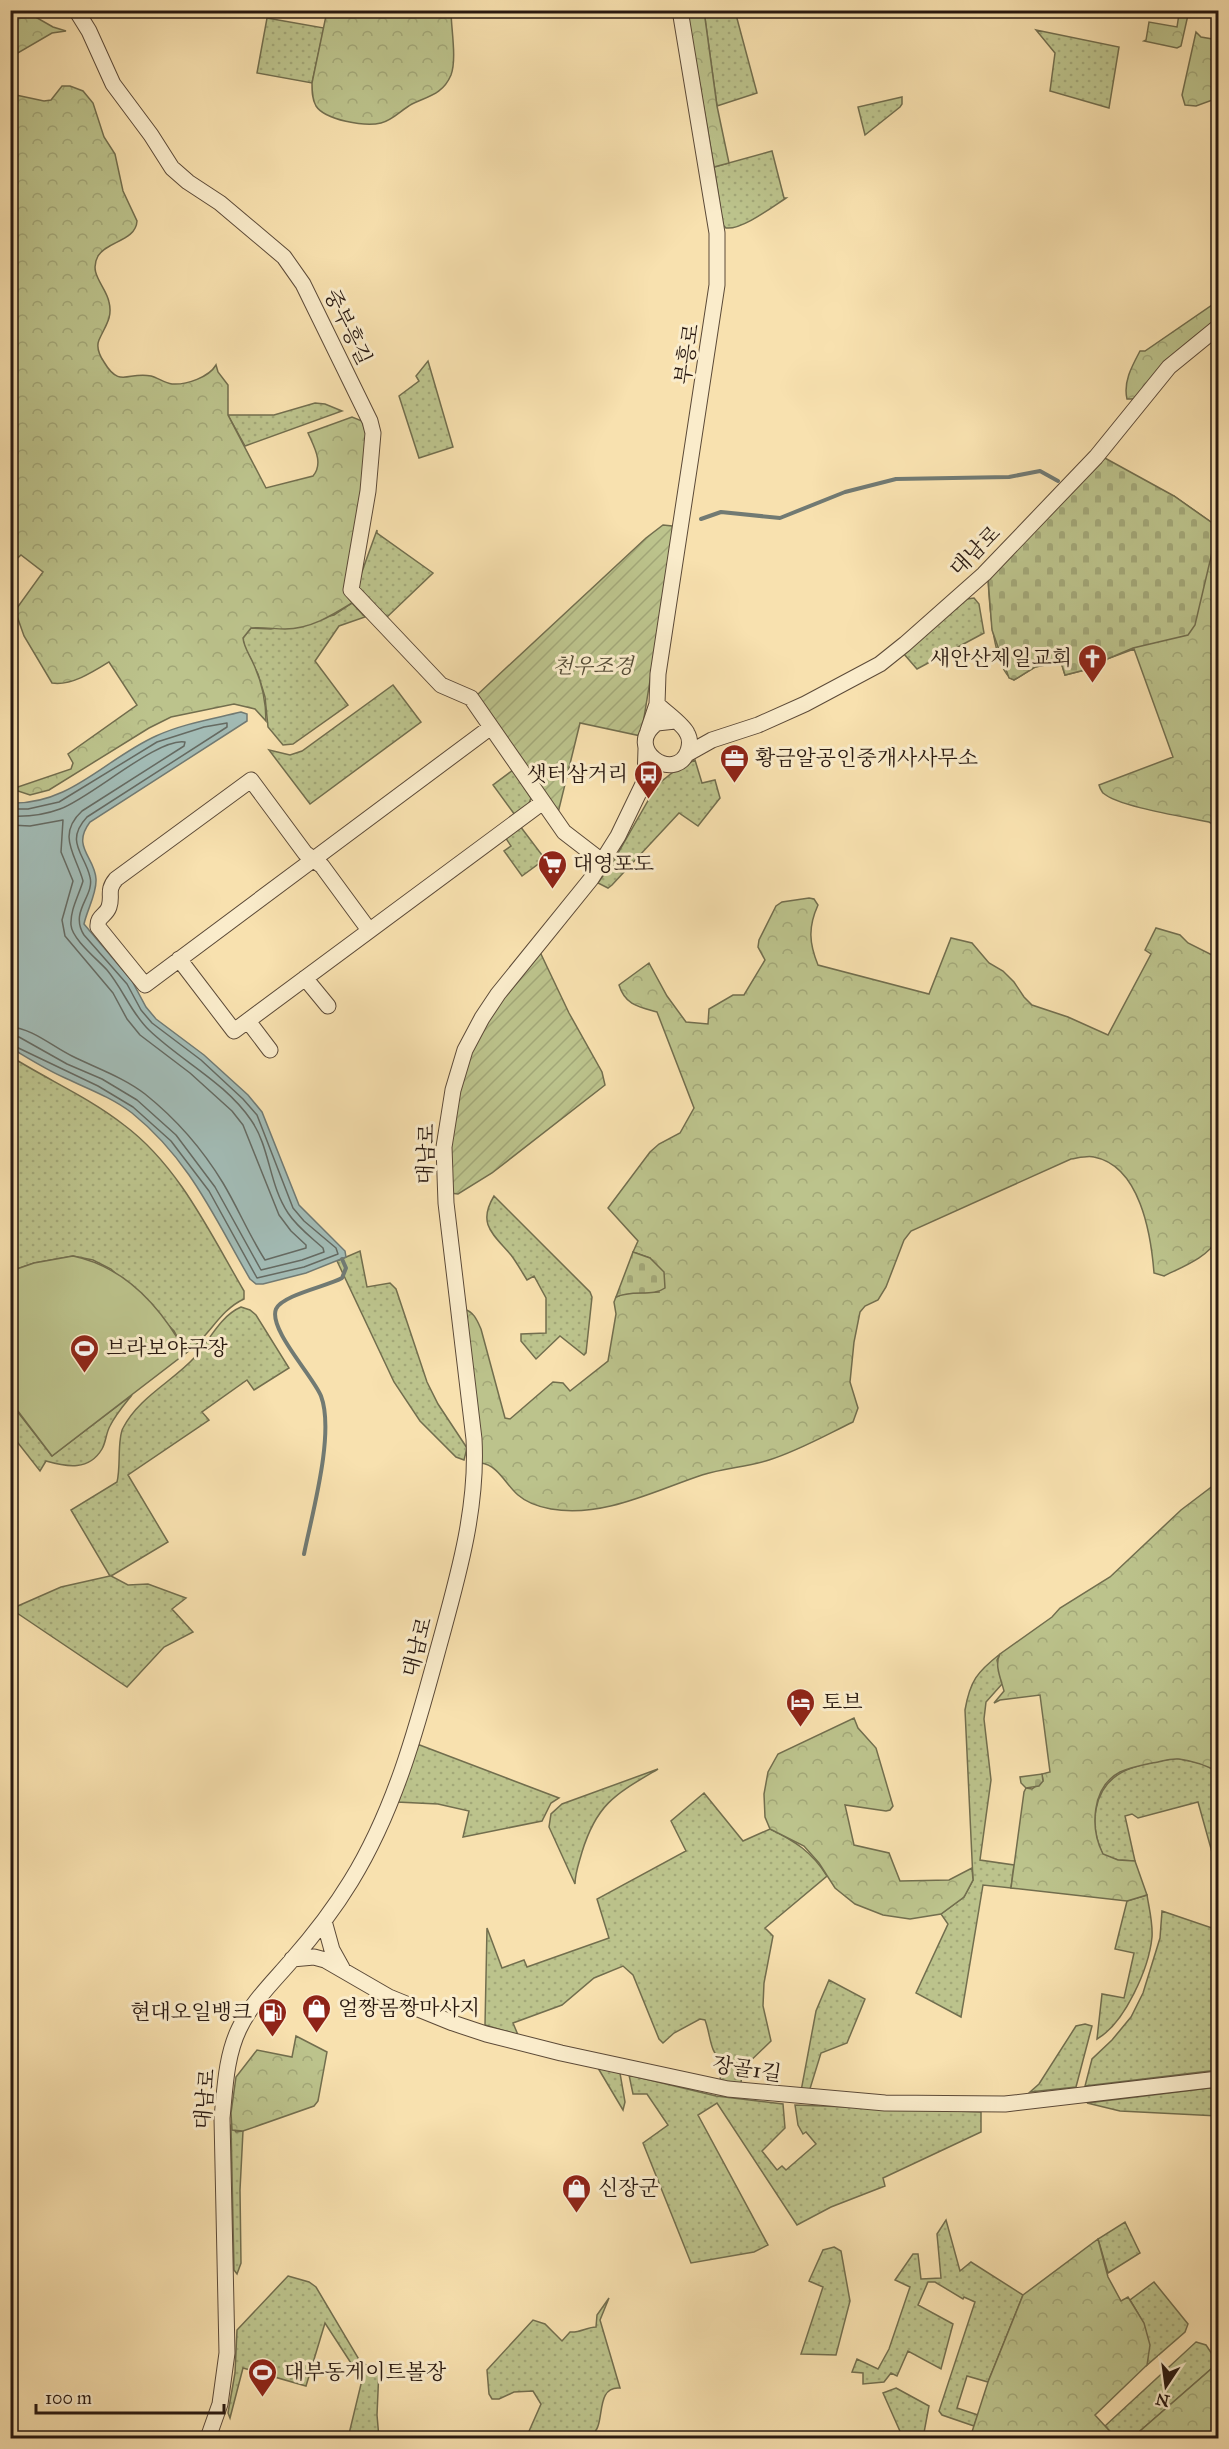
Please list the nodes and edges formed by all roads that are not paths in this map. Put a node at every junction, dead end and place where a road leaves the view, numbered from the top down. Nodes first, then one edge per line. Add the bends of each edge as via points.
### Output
1 (76, 10) edge
2 (680, 10) edge
3 (1218, 327) edge
4 (657, 704) junction
5 (680, 725) junction
6 (491, 727) junction
7 (648, 731) junction
8 (712, 740) junction
9 (646, 749) junction
10 (687, 754) junction
11 (671, 764) junction
12 (645, 780) junction
13 (543, 802) junction
14 (314, 859) junction
15 (603, 862) junction
16 (369, 930) junction
17 (179, 959) junction
18 (305, 978) junction
19 (327, 1006) dead end
20 (248, 1021) junction
21 (270, 1050) dead end
22 (324, 1921) junction
23 (292, 1959) junction
24 (342, 1968) junction
25 (1218, 2079) edge
26 (208, 2439) edge

1 - 6 street, 중부흥길 via 113,84 172,168 284,257 303,284 373,433 368,491 351,590 441,685 471,698
2 - 4 street, 부흥로 via 717,233 717,285 658,674
3 - 8 street, 대남로 via 1168,367 1096,457 991,567 880,664 805,704
4 - 5 street
4 - 7 street, 부흥로
5 - 7 street via 657,723
5 - 8 street
5 - 10 street via 690,741
6 - 13 street
6 - 14 street
7 - 9 street
8 - 10 street, 대남로
9 - 11 street via 659,763
9 - 12 street
10 - 11 street
11 - 12 street
12 - 15 street, 대남로
13 - 15 street via 564,832
13 - 16 street
14 - 16 street
14 - 17 street
14 - 17 street via 305,853 251,780 116,879 98,927 145,985
15 - 22 street, 대남로 via 486,1011 470,1039 454,1083 445,1134 445,1186 472,1408 476,1467 473,1499 455,1589 387,1813 351,1882
16 - 18 street
17 - 20 street via 234,1030
18 - 19 street
18 - 20 street
20 - 21 street
22 - 23 street, 대남로
22 - 24 street
23 - 24 street, 장골1길 via 314,1957
23 - 26 street, 대남로 via 240,2027 228,2067 222,2118 227,2363 220,2404
24 - 25 street, 장골1길 via 389,1996 477,2031 561,2053 771,2095 885,2103 1005,2104

